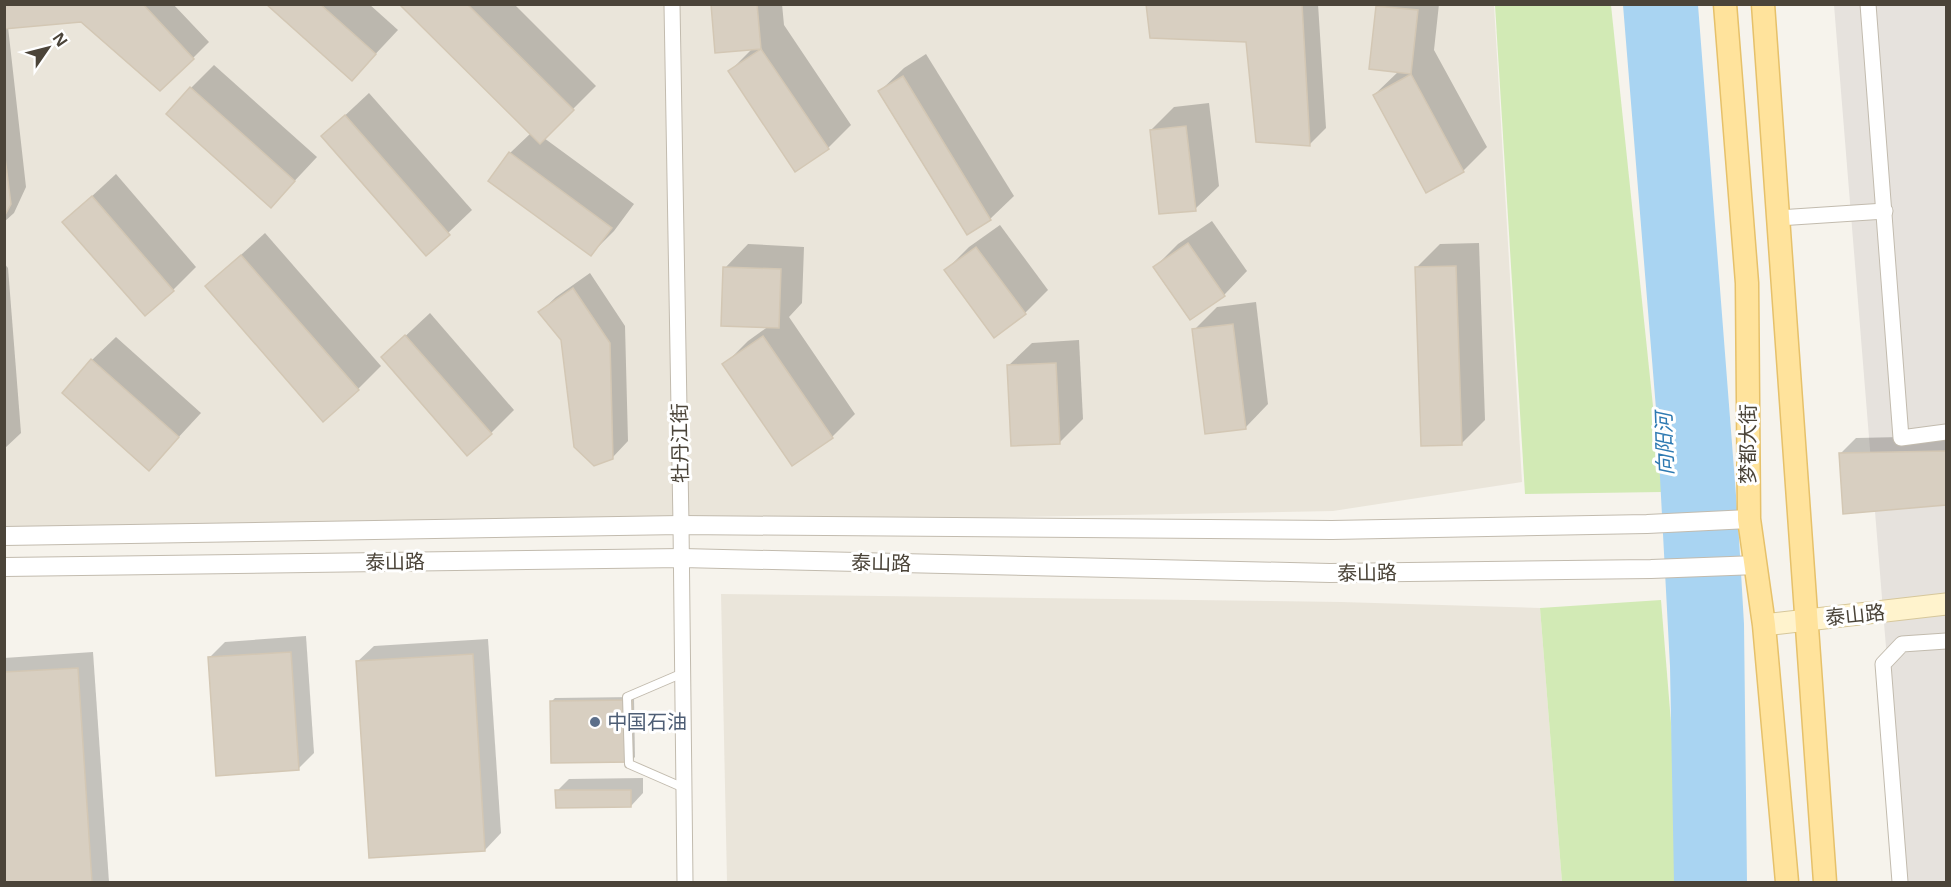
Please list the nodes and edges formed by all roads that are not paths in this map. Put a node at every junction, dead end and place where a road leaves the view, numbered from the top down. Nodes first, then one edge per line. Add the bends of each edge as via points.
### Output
1 (672, 4) edge
2 (1725, 4) edge
3 (1763, 4) edge
4 (1868, 4) edge
5 (1885, 211) junction
6 (1778, 218) junction
7 (1947, 432) edge
8 (1749, 519) junction
9 (681, 525) junction
10 (4, 536) edge
11 (682, 558) junction
12 (1757, 565) junction
13 (4, 567) edge
14 (1947, 604) edge
15 (1806, 620) junction
16 (1764, 625) junction
17 (1947, 641) edge
18 (683, 673) junction
19 (684, 788) junction
20 (686, 882) edge
21 (1787, 882) edge
22 (1825, 882) edge
23 (1900, 882) edge

1 - 9 street, 牡丹江街
2 - 8 main road, 梦都大街 via 1747,283
3 - 6 main road
4 - 5 street
5 - 6 street
5 - 7 street via 1902,438
6 - 15 main road
8 - 9 street, 泰山路 via 1332,530
8 - 12 main road, 梦都大街
9 - 10 street, 泰山路
9 - 11 street, 牡丹江街
11 - 12 street, 泰山路 via 1330,573
11 - 13 street, 泰山路
11 - 18 street, 牡丹江街
12 - 16 main road, 梦都大街
14 - 15 main road, 泰山路
15 - 16 main road, 泰山路
15 - 22 main road
16 - 21 main road, 梦都大街
17 - 23 street via 1902,644 1883,664
18 - 19 street, 牡丹江街
18 - 19 lane via 627,697 629,764
19 - 20 street, 牡丹江街

